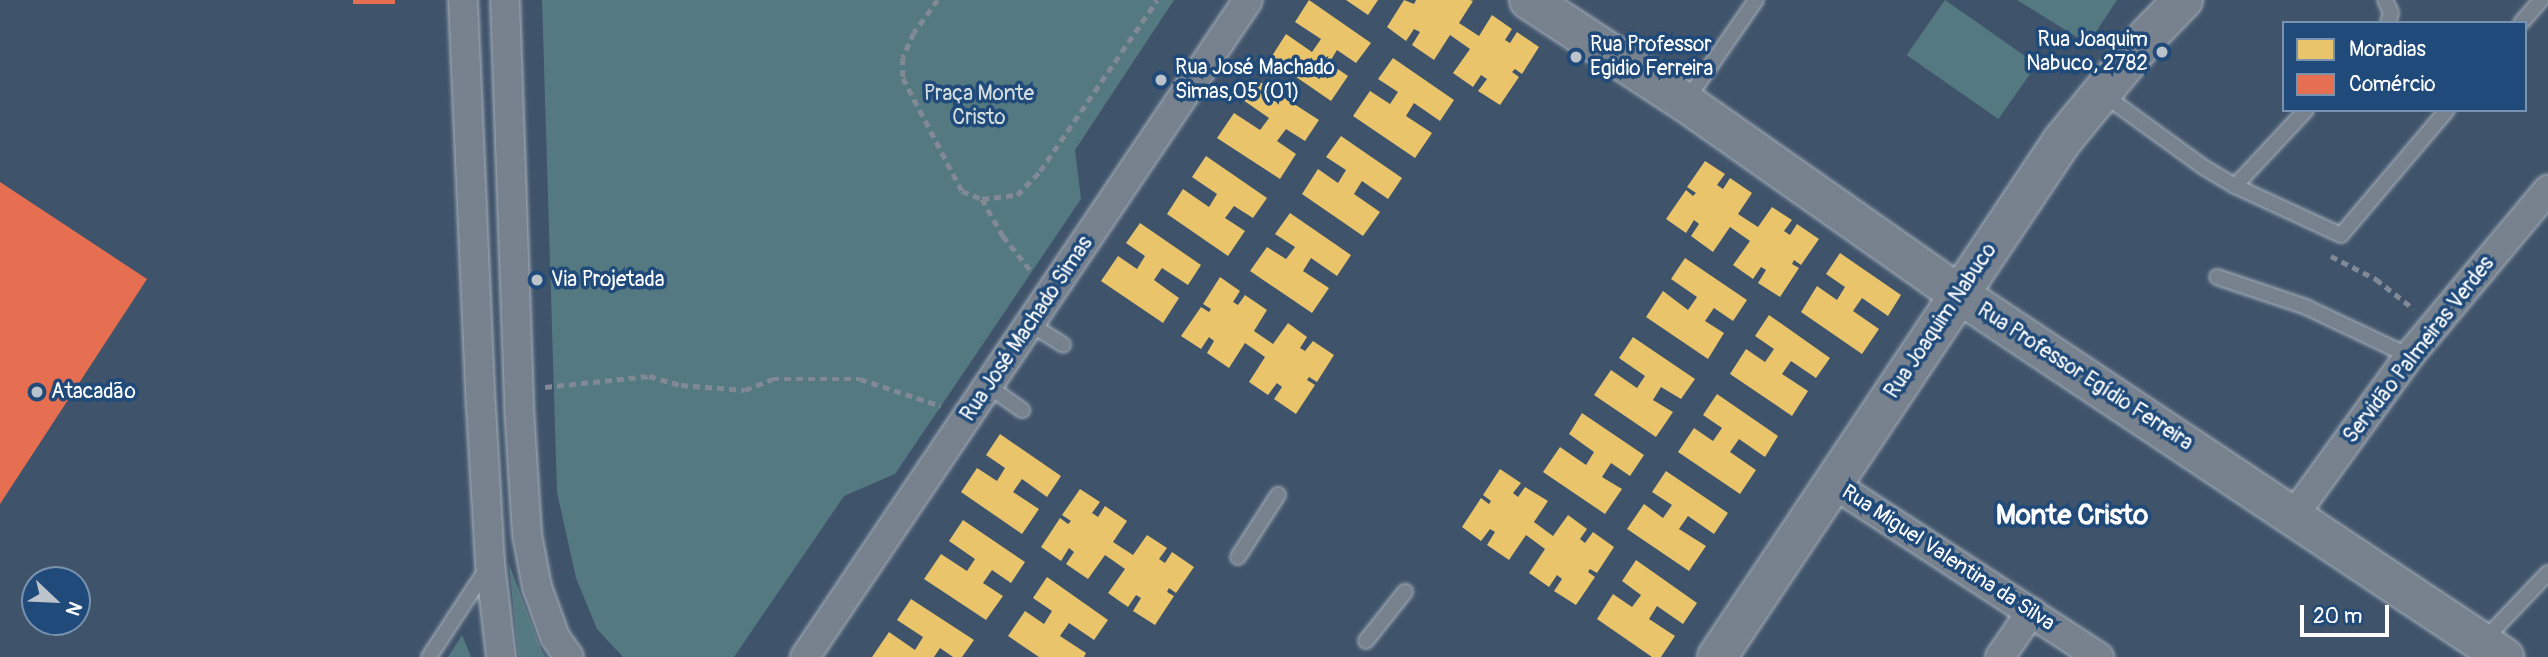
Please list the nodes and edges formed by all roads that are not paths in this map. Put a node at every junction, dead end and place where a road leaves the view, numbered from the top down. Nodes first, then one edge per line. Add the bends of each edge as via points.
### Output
1 (463, 0) edge
2 (505, 0) edge
3 (1248, 0) edge
4 (1529, 0) edge
5 (1756, 0) edge
6 (2183, 0) edge
7 (2385, 0) edge
8 (2534, 3) edge
9 (2389, 21) edge
10 (2522, 21) edge
11 (2101, 92) junction
12 (1685, 102) junction
13 (2304, 112) edge
14 (2444, 112) edge
15 (2235, 186) junction
16 (2548, 190) edge
17 (2217, 277) dead end
18 (1959, 293) junction
19 (1030, 324) junction
20 (1063, 345) dead end
21 (2409, 356) junction
22 (988, 386) junction
23 (1022, 410) dead end
24 (1832, 482) junction
25 (1278, 495) dead end
26 (2294, 515) junction
27 (1238, 557) dead end
28 (490, 563) junction
29 (2548, 573) edge
30 (1405, 592) dead end
31 (2031, 612) junction
32 (1366, 641) dead end
33 (2494, 649) edge
34 (429, 657) edge
35 (501, 657) edge
36 (569, 657) edge
37 (805, 657) edge
38 (1717, 657) edge
39 (2000, 657) edge
40 (2099, 657) edge

1 - 28 street
2 - 36 street via 527,534 537,587 555,637
3 - 19 street, Rua José Machado Simas
4 - 12 street, Rua Professor Egídio Ferreira
5 - 12 lane
6 - 11 street, Rua Joaquim Nabuco
7 - 9 lane via 2392,13
8 - 10 lane
11 - 15 lane via 2172,147
11 - 18 street, Rua Joaquim Nabuco via 2062,141
12 - 18 street, Rua Professor Egídio Ferreira
13 - 15 lane
14 - 15 lane via 2341,235
16 - 21 street, Servidão Palmeiras Verdes
17 - 21 lane via 2306,307
18 - 24 street, Rua Joaquim Nabuco
18 - 26 street, Rua Professor Egídio Ferreira
19 - 20 lane
19 - 22 street, Rua José Machado Simas
21 - 26 street, Servidão Palmeiras Verdes
22 - 23 lane
22 - 37 street, Rua José Machado Simas
24 - 31 street, Rua Miguel Valentina da Silva
24 - 38 street, Rua Joaquim Nabuco
25 - 27 lane
26 - 33 street, Rua Professor Egídio Ferreira
28 - 34 lane
28 - 35 street
29 - 33 lane
30 - 32 lane
31 - 39 street
31 - 40 street, Rua Miguel Valentina da Silva

